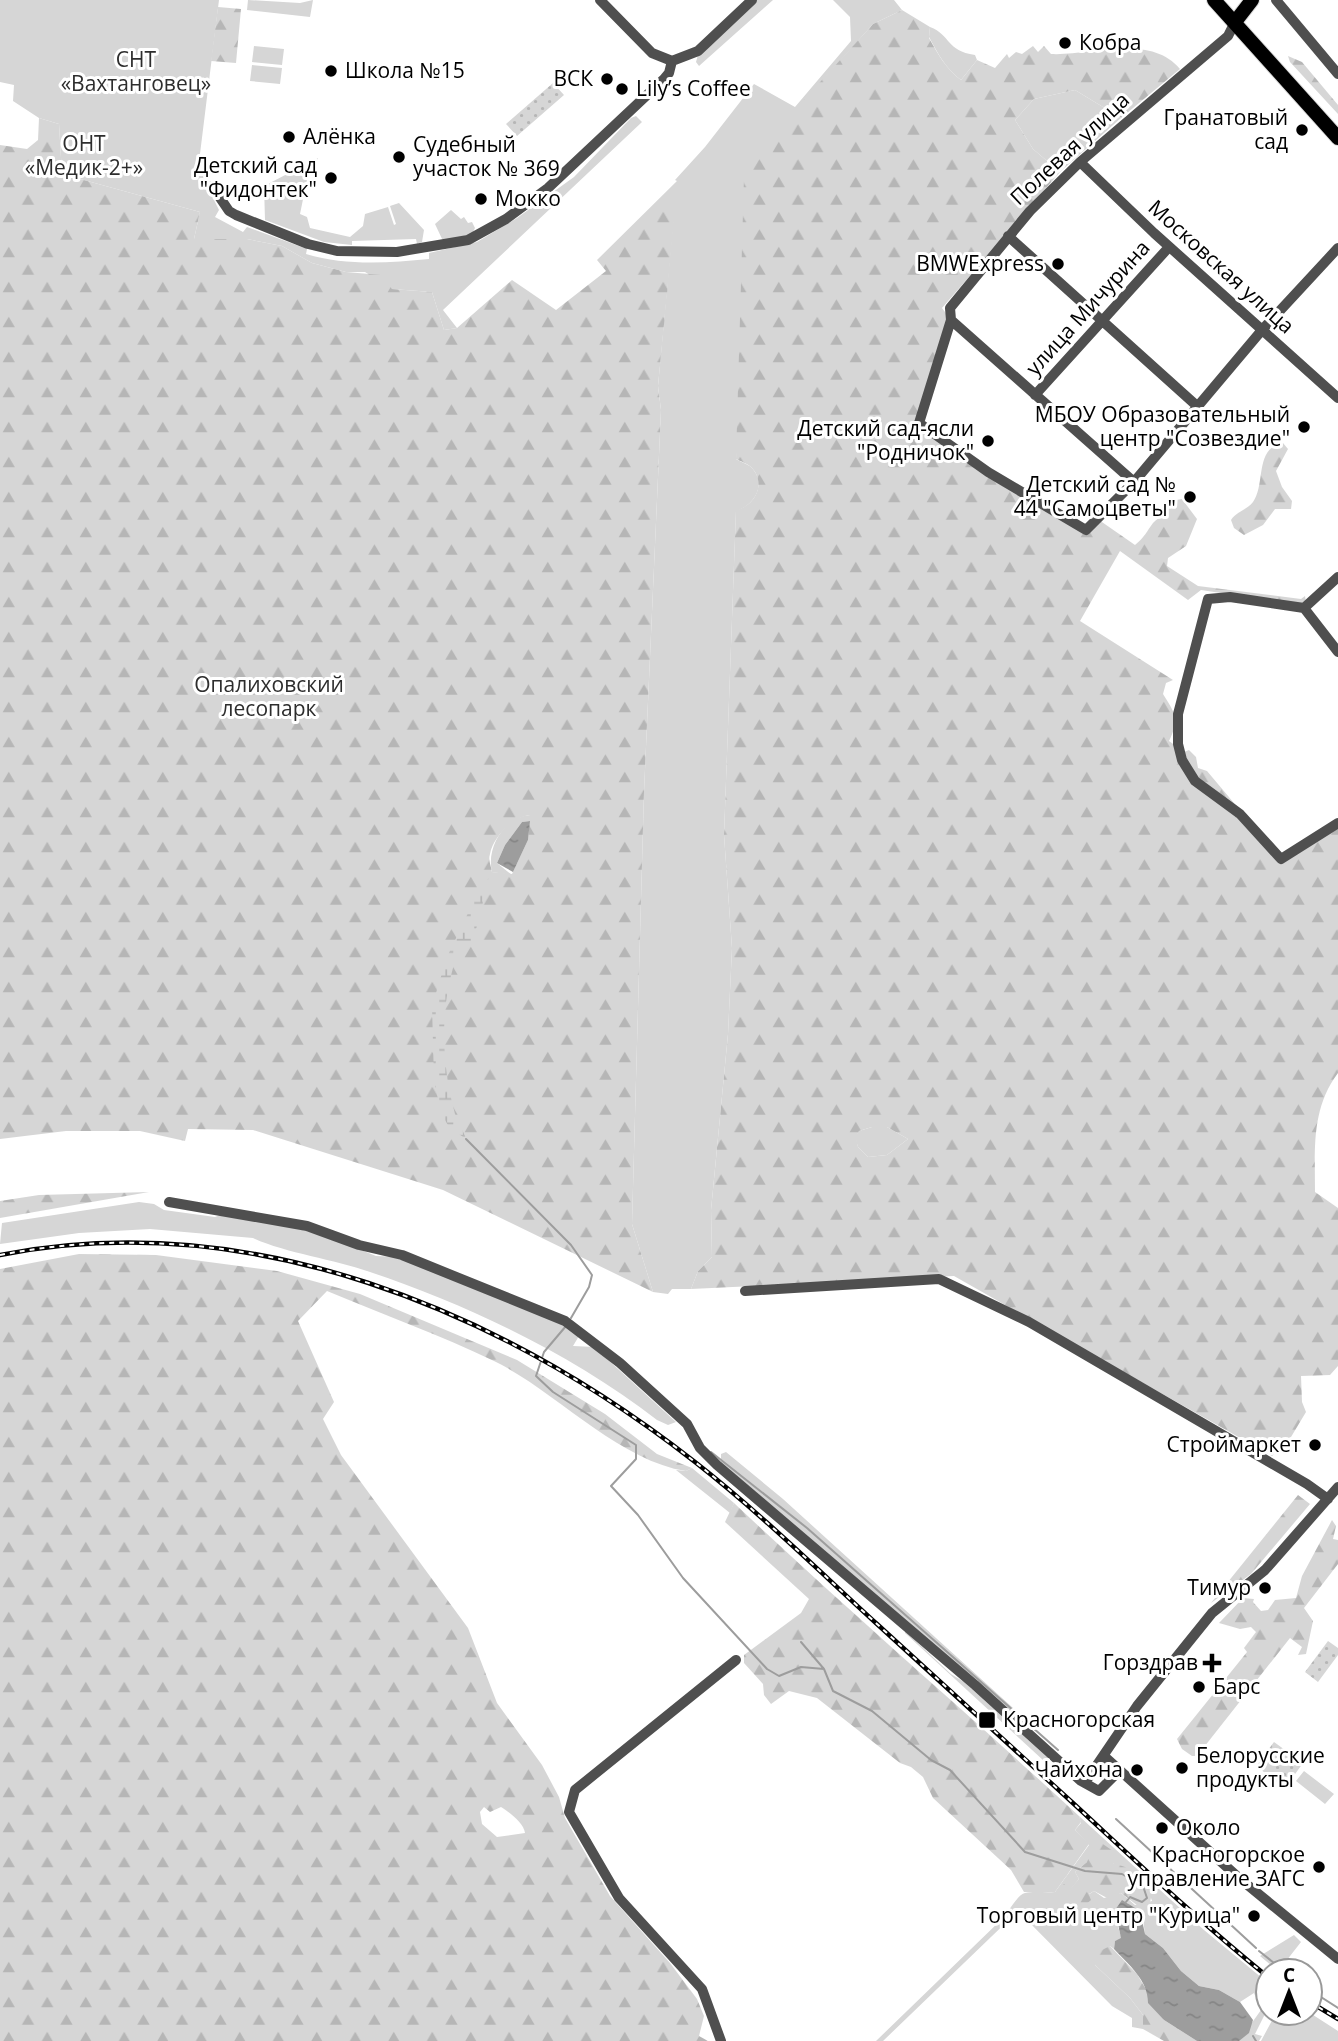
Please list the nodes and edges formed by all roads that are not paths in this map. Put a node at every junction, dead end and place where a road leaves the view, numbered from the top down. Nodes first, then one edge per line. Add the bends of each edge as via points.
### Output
1 (600, 0) edge
2 (752, 0) edge
3 (1214, 0) edge
4 (1226, 0) edge
5 (1251, 0) edge
6 (1276, 0) edge
7 (1237, 18) junction
8 (672, 61) junction
9 (1338, 74) edge
10 (1338, 126) edge
11 (1338, 138) edge
12 (1080, 162) junction
13 (212, 186) dead end
14 (1008, 236) junction
15 (1169, 247) junction
16 (1338, 248) edge
17 (951, 320) junction
18 (1103, 321) junction
19 (1262, 330) junction
20 (1035, 395) junction
21 (1338, 398) edge
22 (1198, 406) junction
23 (1134, 482) junction
24 (1338, 577) edge
25 (1304, 608) junction
26 (1338, 652) edge
27 (1338, 823) edge
28 (169, 1202) dead end
29 (745, 1292) dead end
30 (1338, 1487) edge
31 (1328, 1499) junction
32 (736, 1660) dead end
33 (1105, 1757) junction
34 (1118, 1772) junction
35 (1086, 1781) junction
36 (1338, 1959) edge
37 (721, 2041) edge

1 - 8 street via 652,53
2 - 8 street via 698,51
3 - 7 main road
4 - 7 main road
5 - 7 main road
6 - 9 street
7 - 10 main road
7 - 11 main road
7 - 12 street, Полевая улица via 1228,36
8 - 13 street via 669,74 548,188 490,229 459,243 397,252 326,249 236,215
12 - 14 street, Полевая улица
12 - 15 street, Московская улица
14 - 17 street, Полевая улица via 950,308
14 - 18 street
15 - 18 street, улица Мичурина
15 - 19 street, Московская улица
16 - 19 street
17 - 20 street
17 - 23 street, Полевая улица via 919,423 988,472 1086,530
18 - 20 street, улица Мичурина
18 - 22 street
19 - 21 street, Московская улица
19 - 22 street
20 - 23 street
22 - 23 street
24 - 25 street
25 - 26 street
25 - 27 street via 1230,597 1208,599 1177,719 1178,744 1195,781 1240,814 1281,859
28 - 35 street via 320,1230 433,1266 565,1321 687,1424 700,1448 717,1465
29 - 31 street via 939,1279 1029,1322
30 - 31 street
31 - 33 street via 1265,1570 1212,1613 1137,1706
32 - 37 street via 575,1790 569,1812 616,1895 702,1989
33 - 34 street
33 - 35 street
34 - 35 street via 1100,1791
34 - 36 street

